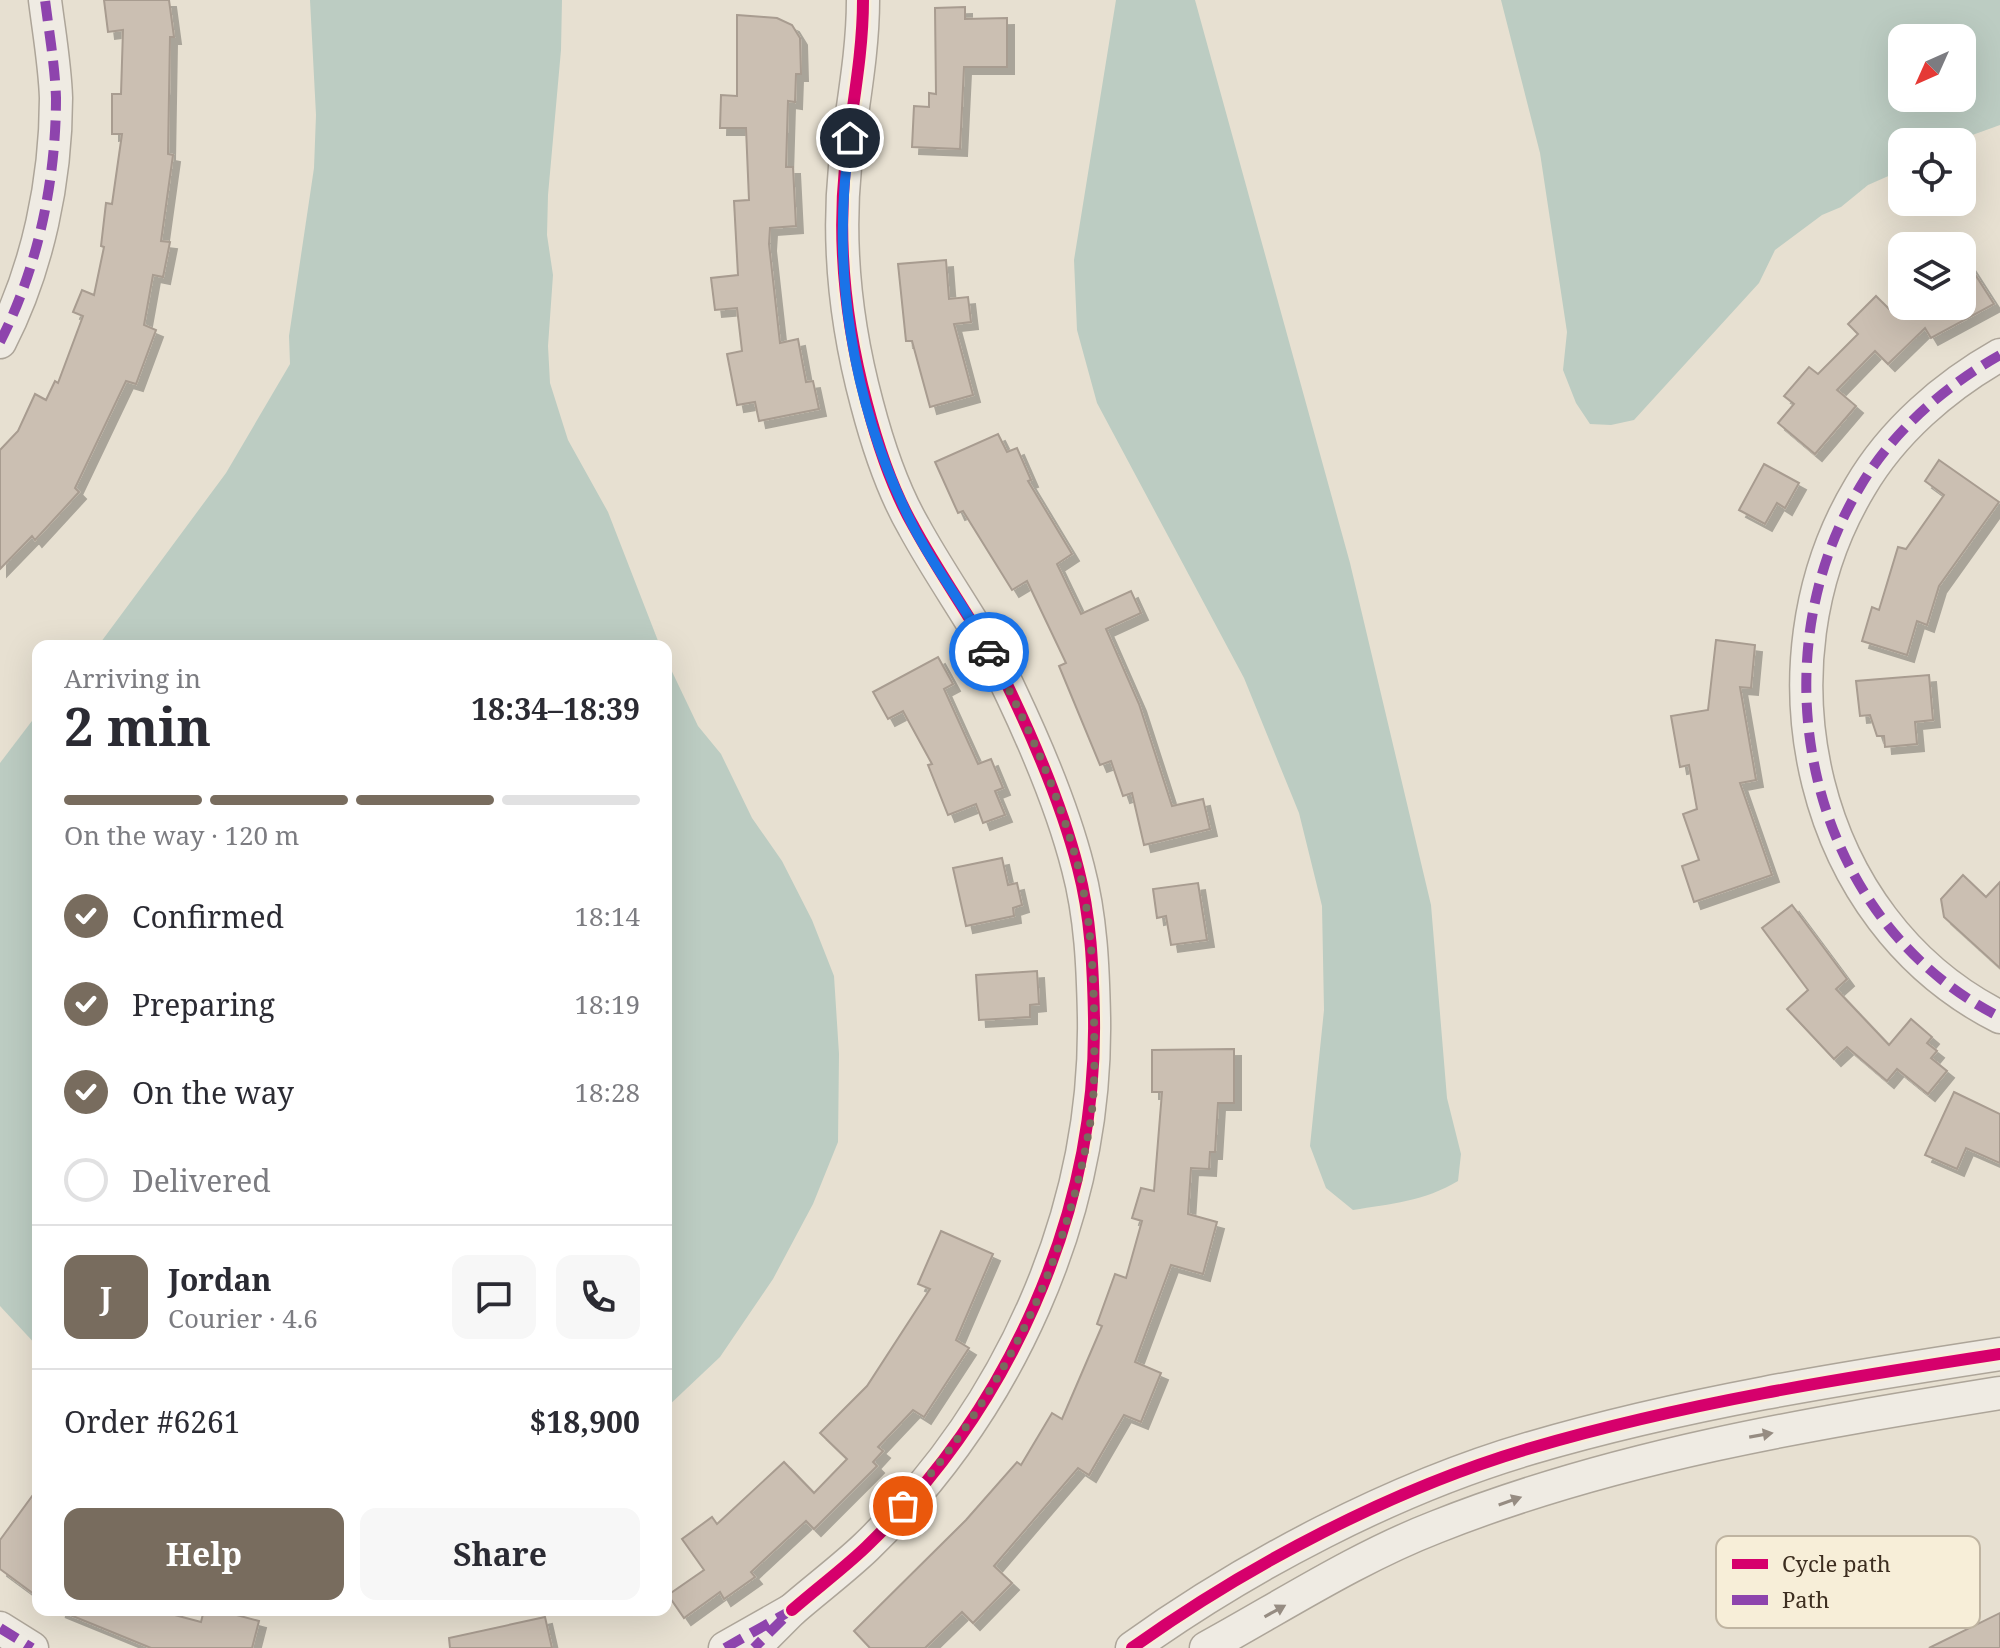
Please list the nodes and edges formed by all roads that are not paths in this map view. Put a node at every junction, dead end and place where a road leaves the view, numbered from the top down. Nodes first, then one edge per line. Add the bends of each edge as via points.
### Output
1 (45, 0) edge
2 (863, 0) edge
3 (0, 342) edge
4 (2000, 355) edge
5 (2000, 1017) edge
6 (2000, 1354) edge
7 (2000, 1393) edge
8 (792, 1610) junction
9 (0, 1628) edge
10 (32, 1648) edge
11 (725, 1648) edge
12 (754, 1648) edge
13 (1132, 1648) edge
14 (1206, 1648) edge

1 - 3 street via 56,95 53,155 30,267
2 - 8 street via 842,234 851,340 889,474 912,524 1012,693 1053,789 1079,871 1093,960 1091,1117 1056,1254 1024,1332 965,1431 866,1547
4 - 5 street via 1912,421 1859,487 1816,590 1807,633 1804,701 1828,820 1871,905 1943,979
6 - 13 street via 1688,1407 1529,1448 1418,1489 1273,1558
14 -> 7 street via 1434,1527 1544,1489 1681,1449
8 - 11 street
8 - 12 street
9 - 10 street

